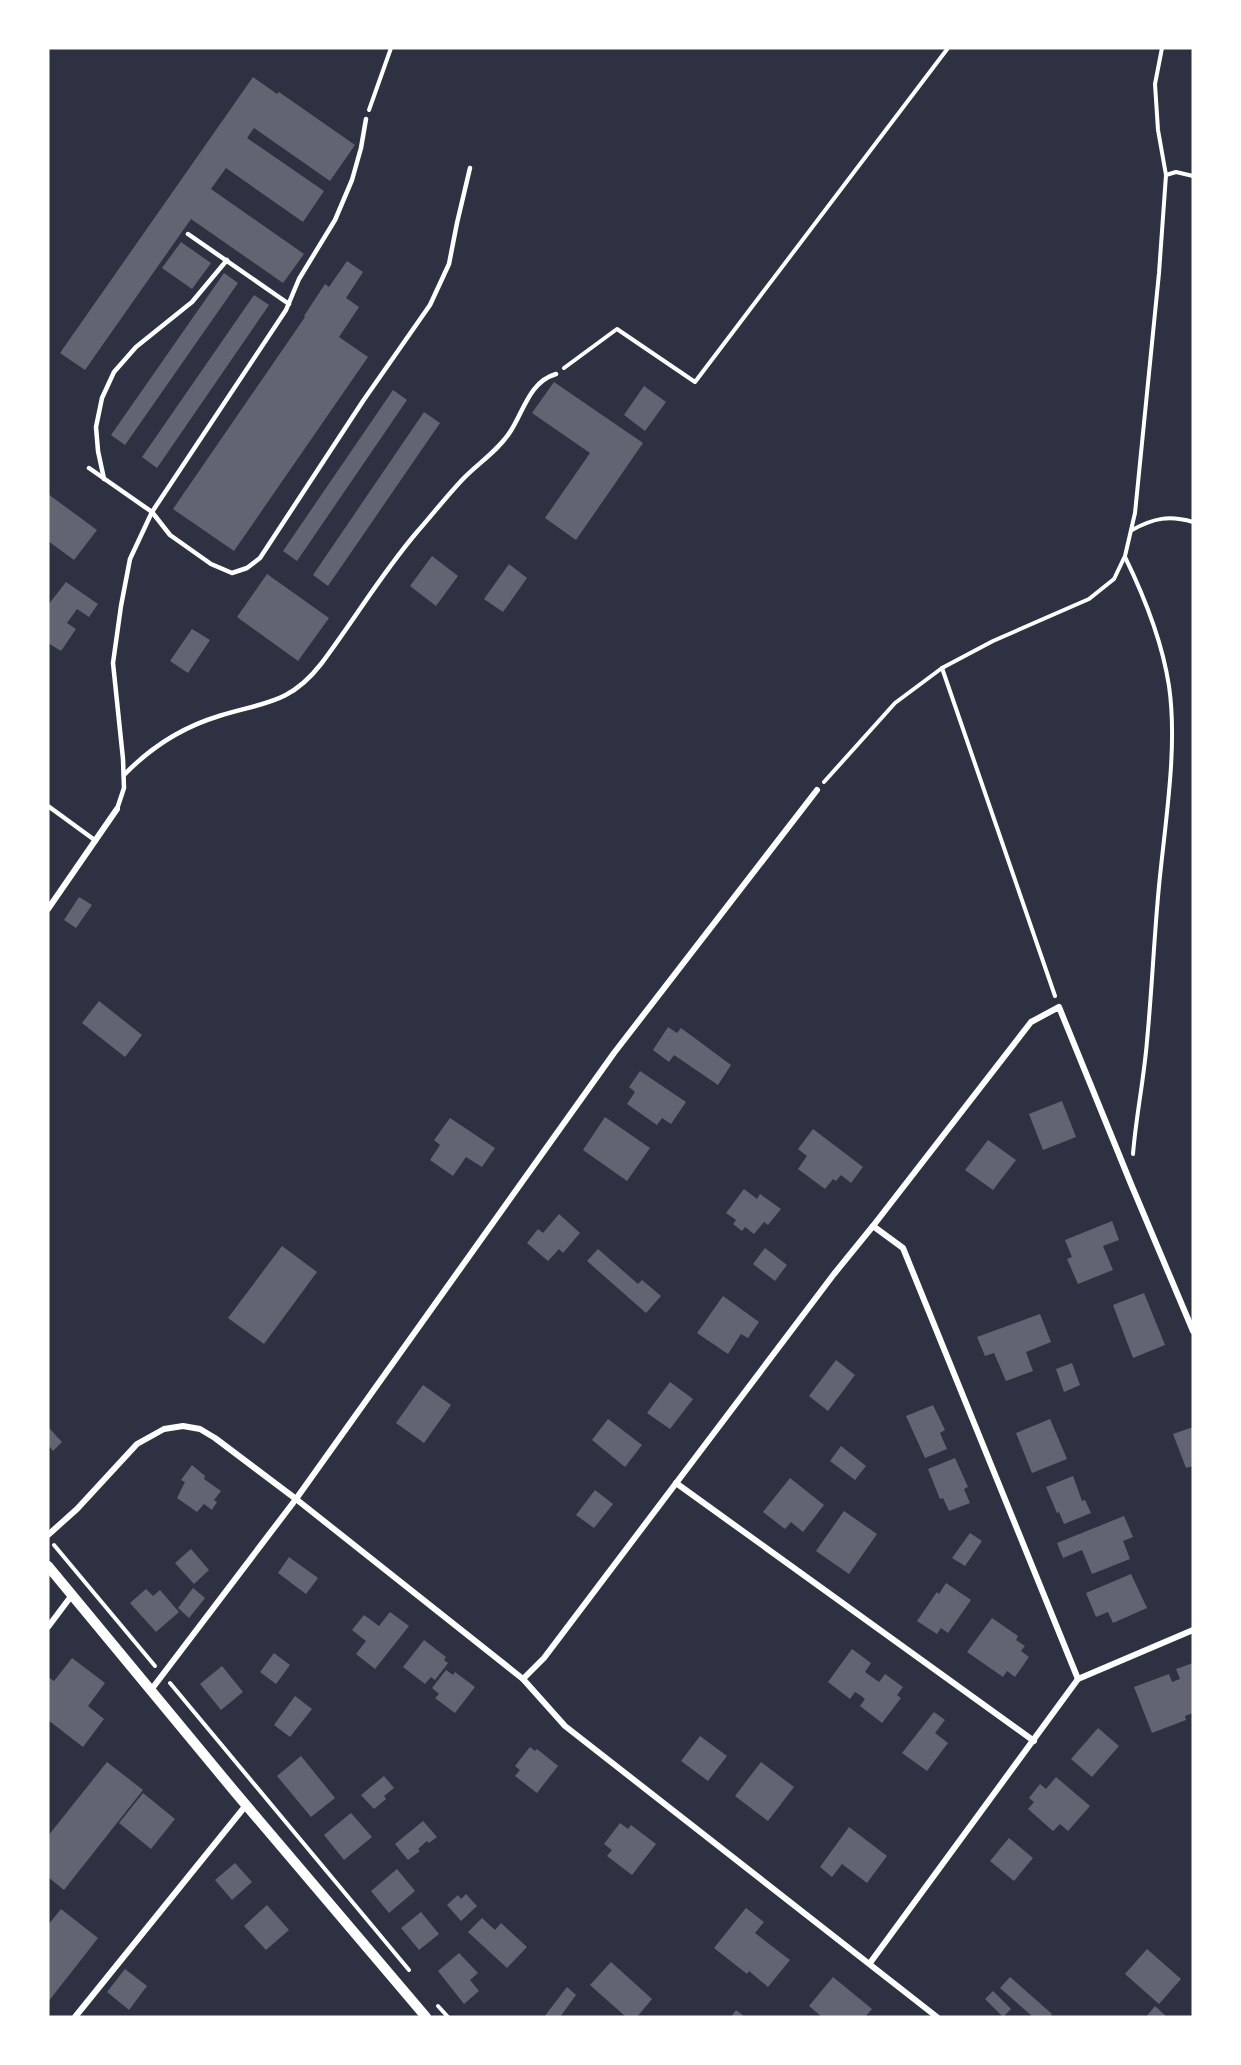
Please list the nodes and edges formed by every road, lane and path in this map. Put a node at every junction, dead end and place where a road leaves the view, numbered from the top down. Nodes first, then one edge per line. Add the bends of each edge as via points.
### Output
1 (391, 48) edge
2 (948, 48) edge
3 (1162, 48) edge
4 (366, 119) joint
5 (470, 168) dead end
6 (1166, 175) junction
7 (1193, 176) edge
8 (188, 234) dead end
9 (226, 261) junction
10 (289, 304) junction
11 (556, 374) joint
12 (89, 468) dead end
13 (104, 479) junction
14 (152, 512) junction
15 (1193, 522) edge
16 (1131, 530) junction
17 (1125, 556) junction
18 (942, 668) junction
19 (124, 775) junction
20 (817, 790) joint
21 (48, 806) edge
22 (117, 809) joint
23 (96, 841) junction
24 (48, 909) edge
25 (1059, 1007) junction
26 (1131, 1184) junction
27 (873, 1226) junction
28 (1193, 1331) edge
29 (676, 1483) junction
30 (296, 1499) junction
31 (48, 1536) edge
32 (48, 1566) edge
33 (72, 1595) junction
34 (48, 1627) edge
35 (1193, 1630) edge
36 (163, 1675) junction
37 (1078, 1679) junction
38 (523, 1680) junction
39 (151, 1690) junction
40 (1034, 1741) junction
41 (247, 1804) junction
42 (870, 1963) junction
43 (409, 1971) dead end
44 (432, 1999) dead end
45 (75, 2017) edge
46 (426, 2017) edge
47 (448, 2017) edge
48 (937, 2017) edge

1 - 4 path
2 - 11 path via 695,382 617,329
3 - 6 path via 1155,84
4 - 10 lane via 352,180
5 - 14 lane via 449,264 430,305 261,558 232,573 211,564 170,535
6 - 7 path via 1176,172
6 - 16 path
8 - 9 lane
9 - 10 lane
9 - 13 lane via 192,302 136,347 114,372 102,398 96,427
10 - 14 lane
11 - 19 lane via 545,377 534,388 510,433 462,480 395,557 300,687 264,705 218,716 176,734 142,756
12 - 13 lane
13 - 14 lane
14 - 19 lane via 130,559 113,663
15 - 16 path via 1162,517
16 - 17 path
17 - 18 path via 1114,579 1089,599 993,640
17 - 26 path via 1144,595 1160,643 1169,687 1171,741 1147,1043
18 - 20 path via 896,703
18 - 25 path
19 - 22 lane
20 - 30 street via 614,1053
21 - 23 lane
22 - 23 street
23 - 24 street
25 - 26 street
25 - 27 street via 1031,1022
26 - 28 street
27 - 29 street
27 - 37 street via 903,1248
29 - 38 street via 544,1658
29 - 40 street
30 - 31 street via 215,1438 200,1429 183,1426 164,1429 137,1444
30 - 36 street
30 - 38 street
31 - 36 path
32 - 33 street
33 - 34 street
33 - 39 street
35 - 37 street
36 - 39 street
36 - 43 path
37 - 40 street
38 - 42 street via 565,1726
39 - 41 street
40 - 42 street
41 - 45 street
41 - 46 street
42 - 48 street
44 - 47 path

